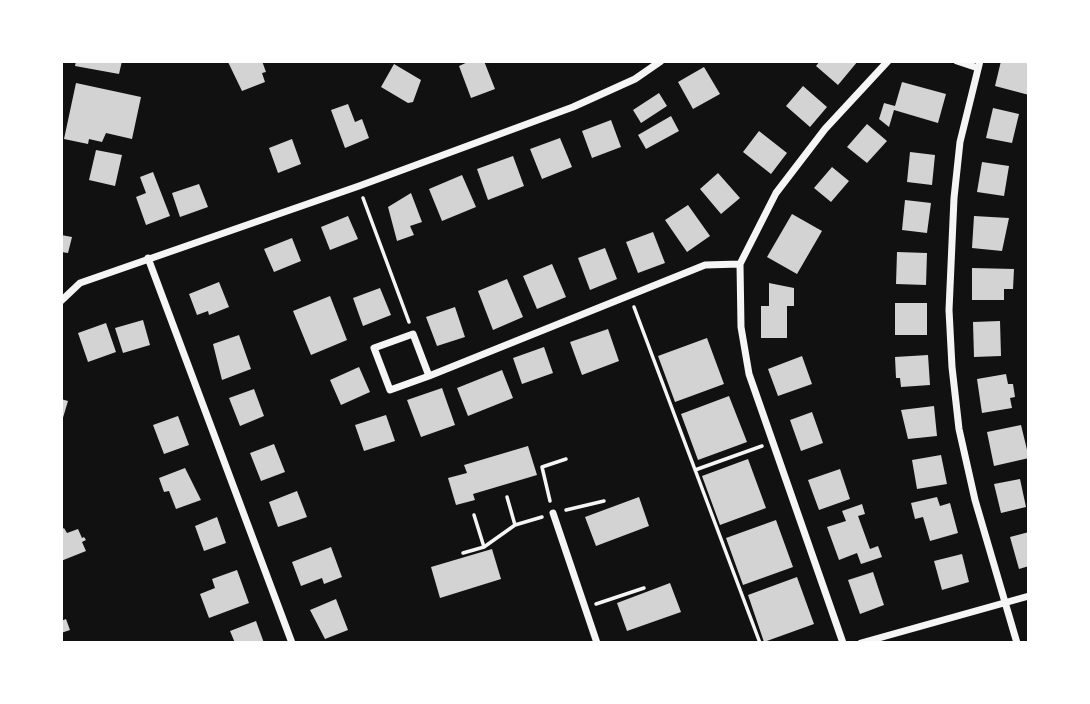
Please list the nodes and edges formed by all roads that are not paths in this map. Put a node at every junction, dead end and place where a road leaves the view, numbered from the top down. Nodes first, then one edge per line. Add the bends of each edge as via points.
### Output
1 (661, 61) edge
2 (888, 61) edge
3 (957, 61) edge
4 (979, 65) edge
5 (148, 258) junction
6 (740, 264) junction
7 (61, 301) edge
8 (429, 376) junction
9 (553, 513) road end
10 (1029, 597) edge
11 (1006, 602) junction
12 (292, 643) edge
13 (597, 643) edge
14 (843, 643) edge
15 (861, 643) edge
16 (1017, 643) edge

1 - 5 street via 635,79 573,107
2 - 6 street via 776,193
3 - 4 street
4 - 11 street via 960,142 954,198 951,367 975,500
5 - 7 street via 80,284
5 - 12 street
6 - 8 street via 705,265
6 - 14 street via 741,327 749,374
8 - 8 street via 414,334 374,348 390,390
9 - 13 street
10 - 11 street
11 - 15 street
11 - 16 street

